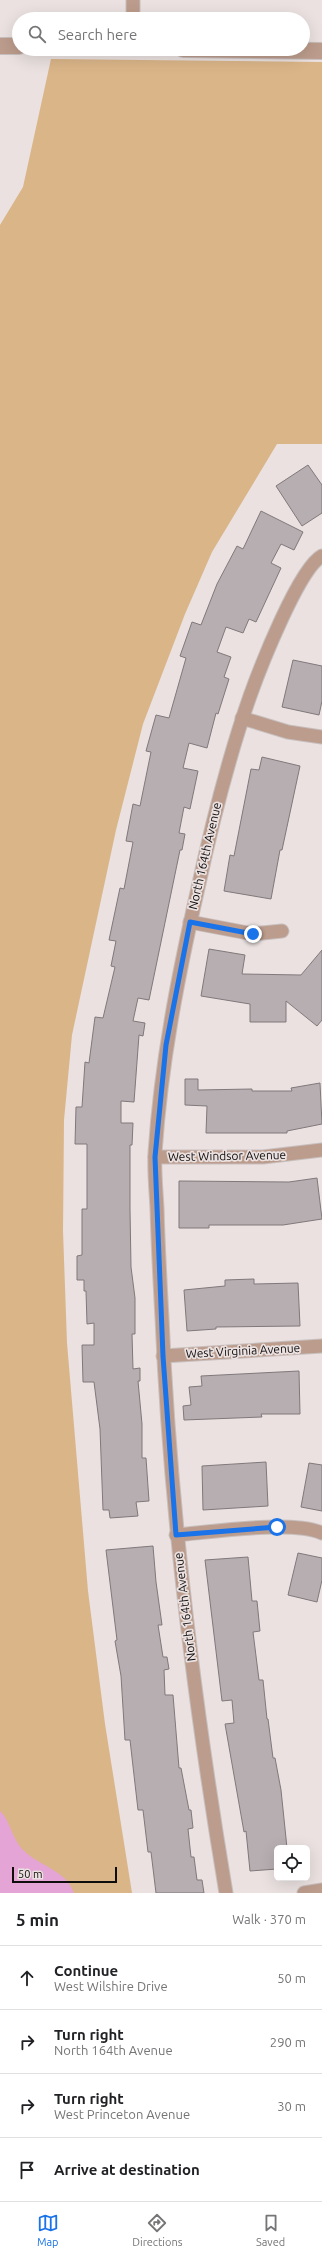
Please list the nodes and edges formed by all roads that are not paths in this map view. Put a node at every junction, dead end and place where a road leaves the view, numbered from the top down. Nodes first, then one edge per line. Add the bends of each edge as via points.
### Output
1 (133, 0) edge
2 (133, 12) edge
3 (0, 46) edge
4 (12, 46) edge
5 (310, 51) edge
6 (322, 51) edge
7 (322, 556) edge
8 (242, 718) junction
9 (322, 737) edge
10 (190, 922) junction
11 (282, 931) dead end
12 (322, 1150) edge
13 (155, 1157) junction
14 (322, 1346) edge
15 (163, 1356) junction
16 (322, 1533) edge
17 (176, 1535) junction
18 (322, 1890) edge
19 (226, 1893) edge
20 (304, 1893) edge

1 - 2 street
3 - 4 street
5 - 6 street
7 - 8 street, North 164th Avenue via 316,559 302,580 261,668
8 - 9 street via 288,732
8 - 10 street, North 164th Avenue via 218,797
10 - 11 street via 253,934
10 - 13 street, North 164th Avenue via 166,1045
12 - 13 street, West Windsor Avenue via 263,1157
13 - 15 street, North 164th Avenue
14 - 15 street, West Virginia Avenue
15 - 17 street, North 164th Avenue
16 - 17 street via 316,1530 277,1527
17 - 19 street, North 164th Avenue via 201,1744
18 - 20 street

